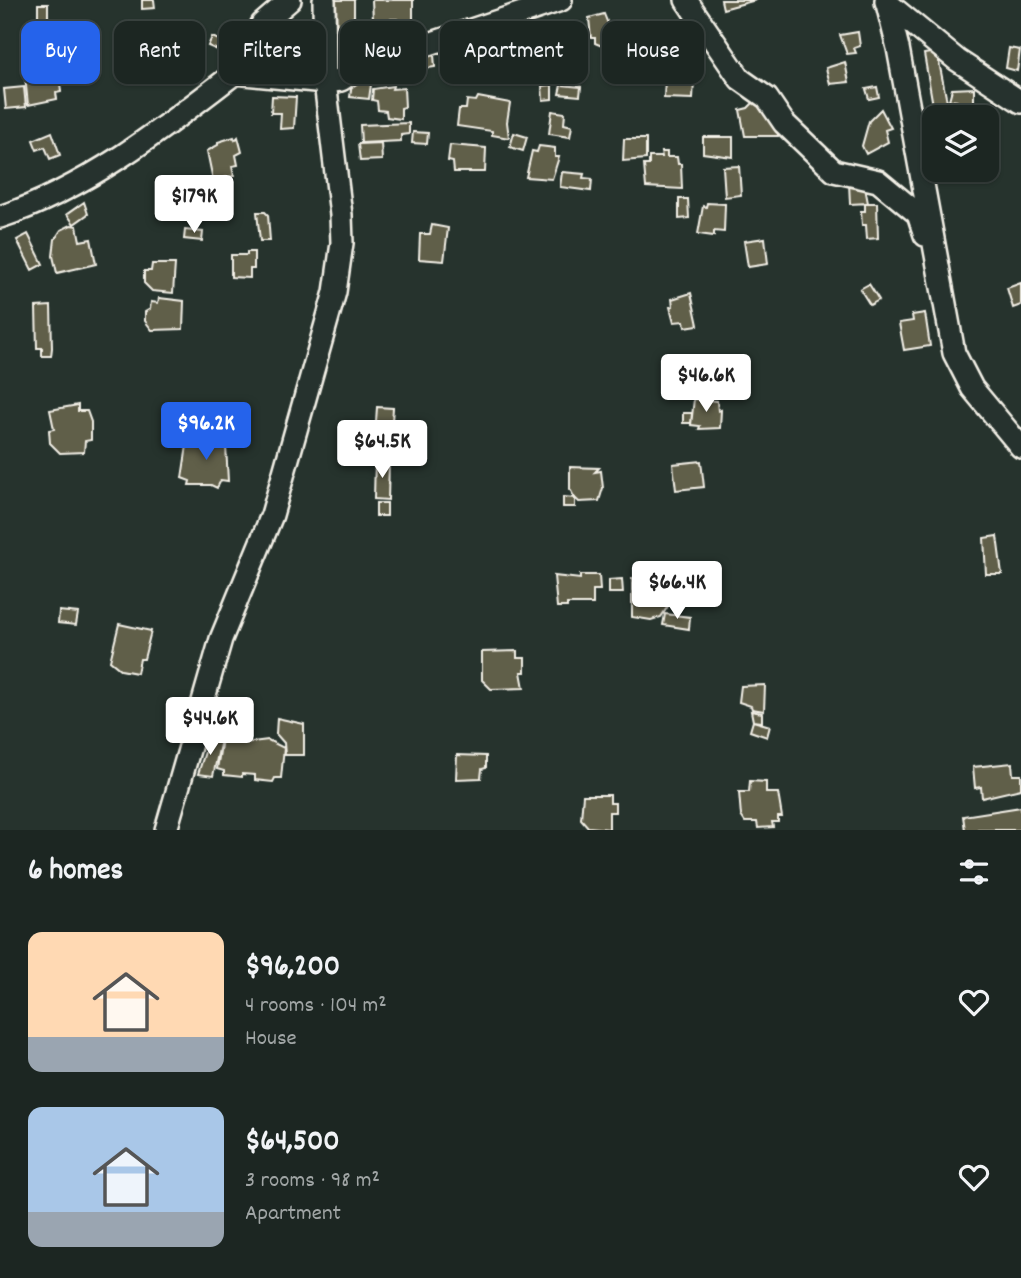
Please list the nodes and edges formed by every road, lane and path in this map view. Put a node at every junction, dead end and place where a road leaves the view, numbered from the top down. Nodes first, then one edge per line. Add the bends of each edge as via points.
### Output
1 (290, 0) edge
2 (324, 0) edge
3 (561, 0) edge
4 (686, 0) edge
5 (882, 1) edge
6 (266, 21) edge
7 (325, 21) edge
8 (326, 82) joint
9 (222, 84) edge
10 (1021, 102) edge
11 (29, 207) junction
12 (0, 218) edge
13 (0, 235) edge
14 (941, 280) junction
15 (1021, 447) edge
16 (166, 830) edge

1 - 6 street
2 - 7 street
3 - 8 street
4 - 14 street via 740,79 767,98 784,122 834,171 878,181 918,214
5 - 10 street via 957,60
5 - 14 street via 898,48
8 - 16 street via 341,215 335,292 272,515 221,639
9 - 11 street via 108,164
11 - 12 street
11 - 13 street
14 - 15 street via 961,370

